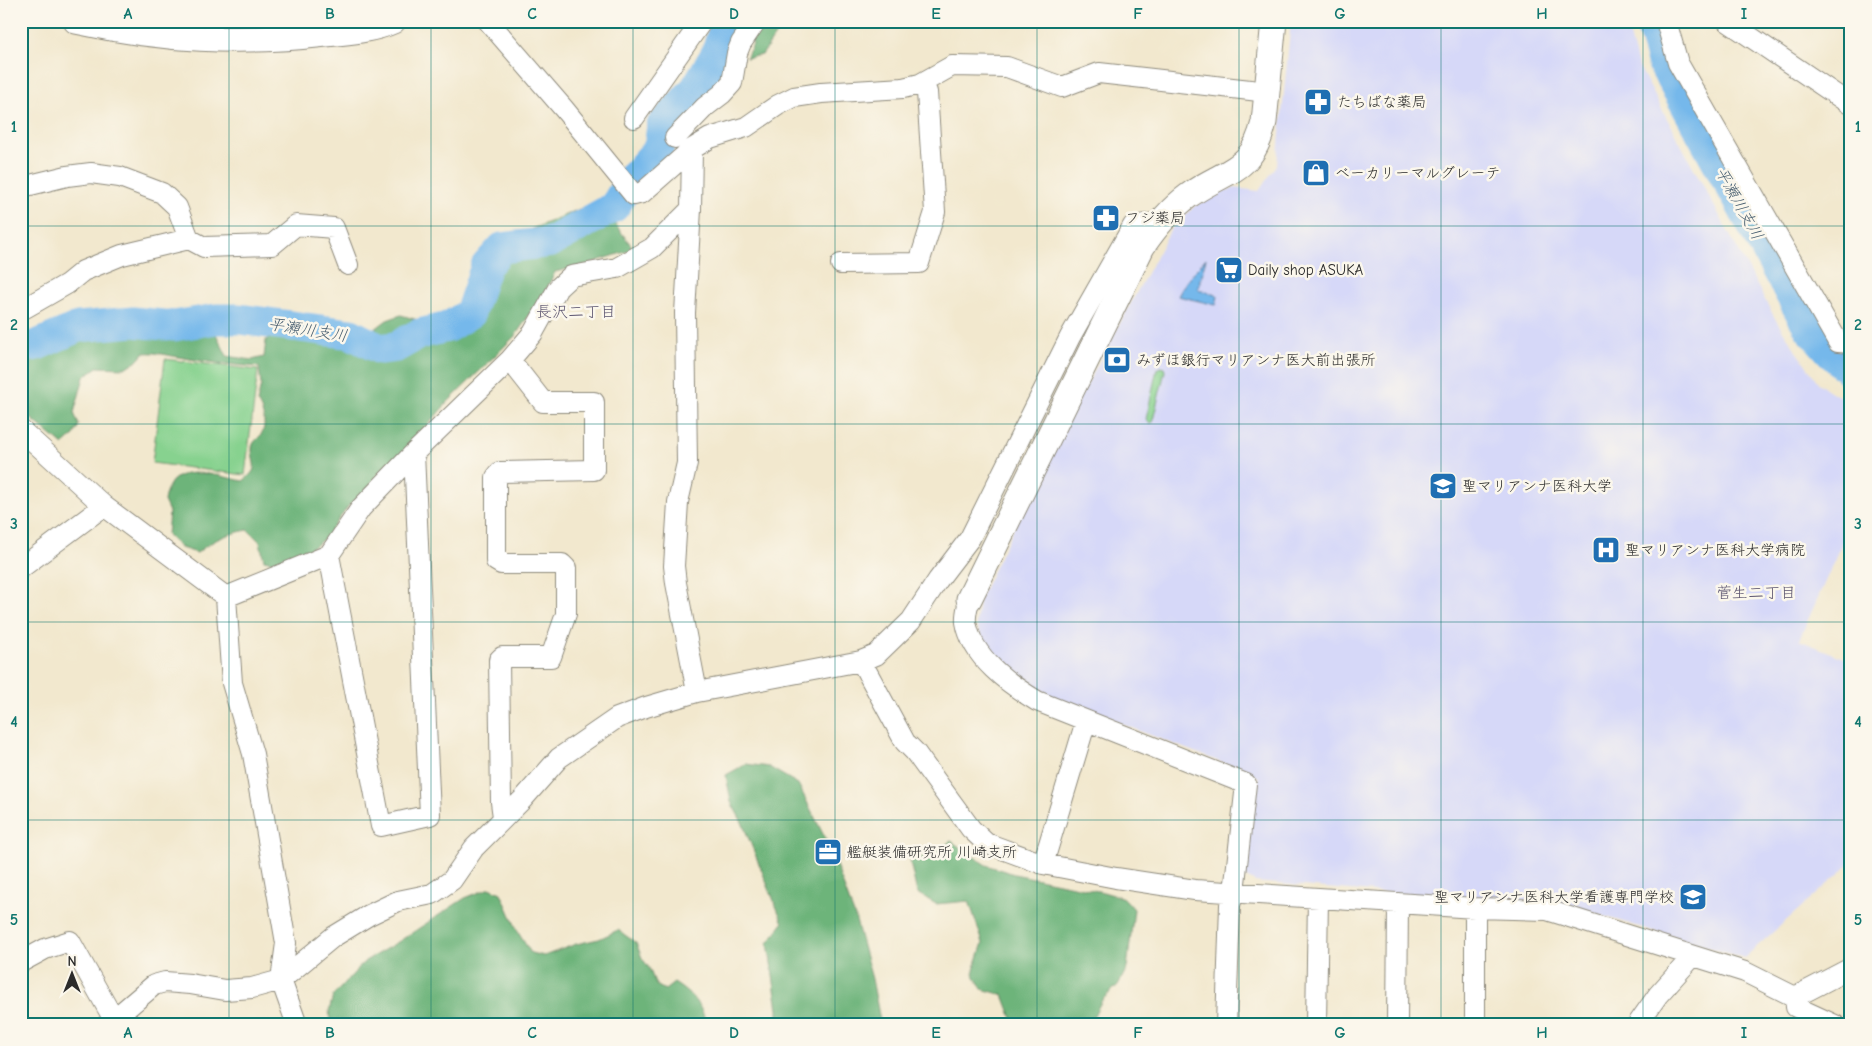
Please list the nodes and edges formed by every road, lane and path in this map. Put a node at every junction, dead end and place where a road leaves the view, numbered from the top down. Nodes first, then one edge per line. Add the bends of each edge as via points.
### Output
1 (394, 21) edge
2 (488, 21) edge
3 (702, 21) edge
4 (756, 21) edge
5 (1274, 21) edge
6 (1666, 21) edge
7 (1727, 21) edge
8 (89, 23) edge
9 (920, 84) junction
10 (1268, 92) junction
11 (1851, 105) edge
12 (634, 118) dead end
13 (675, 138) dead end
14 (692, 149) junction
15 (21, 185) edge
16 (691, 209) junction
17 (1159, 222) junction
18 (189, 239) junction
19 (841, 264) dead end
20 (348, 265) dead end
21 (25, 308) dead end
22 (1851, 344) edge
23 (510, 360) junction
24 (21, 430) edge
25 (414, 453) junction
26 (104, 506) junction
27 (329, 554) junction
28 (21, 568) edge
29 (226, 597) junction
30 (969, 599) joint
31 (860, 661) junction
32 (697, 692) junction
33 (1086, 721) junction
34 (503, 817) junction
35 (1043, 864) junction
36 (1234, 892) junction
37 (1318, 898) junction
38 (1398, 903) junction
39 (1475, 908) junction
40 (1693, 956) junction
41 (21, 962) edge
42 (1851, 968) edge
43 (281, 980) junction
44 (1795, 997) junction
45 (110, 1022) edge
46 (297, 1025) edge
47 (1226, 1025) edge
48 (1316, 1025) edge
49 (1396, 1025) edge
50 (1475, 1025) edge
51 (1636, 1025) edge
52 (1835, 1025) edge

1 - 8 street via 348,32 228,41 143,34
2 - 14 street via 634,195 642,193
3 - 12 street
4 - 13 street via 741,43 732,82
5 - 10 street
6 - 22 street via 1678,64 1838,342
7 - 11 street
9 - 10 street via 952,66 1007,67 1062,87 1099,72
9 - 14 street via 794,98 778,104 746,127 710,138
9 - 19 street via 927,92 935,212 918,263
10 - 17 street via 1260,137 1251,156 1236,169 1188,196
14 - 16 street
15 - 18 street via 66,176 120,177 162,193 177,207
16 - 23 street via 652,248 617,268 571,276 558,288 532,333
16 - 32 street via 685,313 687,463 678,502 674,566
17 - 30 street via 1137,255
17 - 31 street via 1133,226 1070,337 970,538 911,621 876,655
18 - 20 street via 204,246 272,245 296,225 334,228
18 - 21 street via 122,255 83,272
23 - 25 street
23 - 34 street via 543,402 594,402 594,470 500,472 496,476 496,561 501,564 562,564 566,568 566,614 551,657 502,657 500,660
24 - 26 street
25 - 27 street via 362,508
25 - 27 street via 430,815 381,826
26 - 28 street
26 - 29 street
27 - 29 street
29 - 43 street via 232,683 253,754 286,943
30 - 33 street via 966,621 977,649 1000,674 1037,701
31 - 32 street
31 - 35 street via 905,742 971,829 986,843
32 - 34 street via 617,718 559,758
33 - 35 street
33 - 36 street via 1246,784
34 - 43 street via 474,848 452,880 432,894 398,901 369,915 333,937
35 - 36 street via 1196,890
36 - 37 street
36 - 47 street via 1230,905
37 - 38 street
37 - 48 street
38 - 39 street
38 - 49 street
39 - 40 street via 1547,910
39 - 50 street
40 - 44 street via 1745,972
40 - 51 street
41 - 45 street via 45,949 70,942
42 - 44 street
43 - 45 street via 252,988 225,990 165,982 154,985
43 - 46 street
44 - 52 street via 1796,1007

